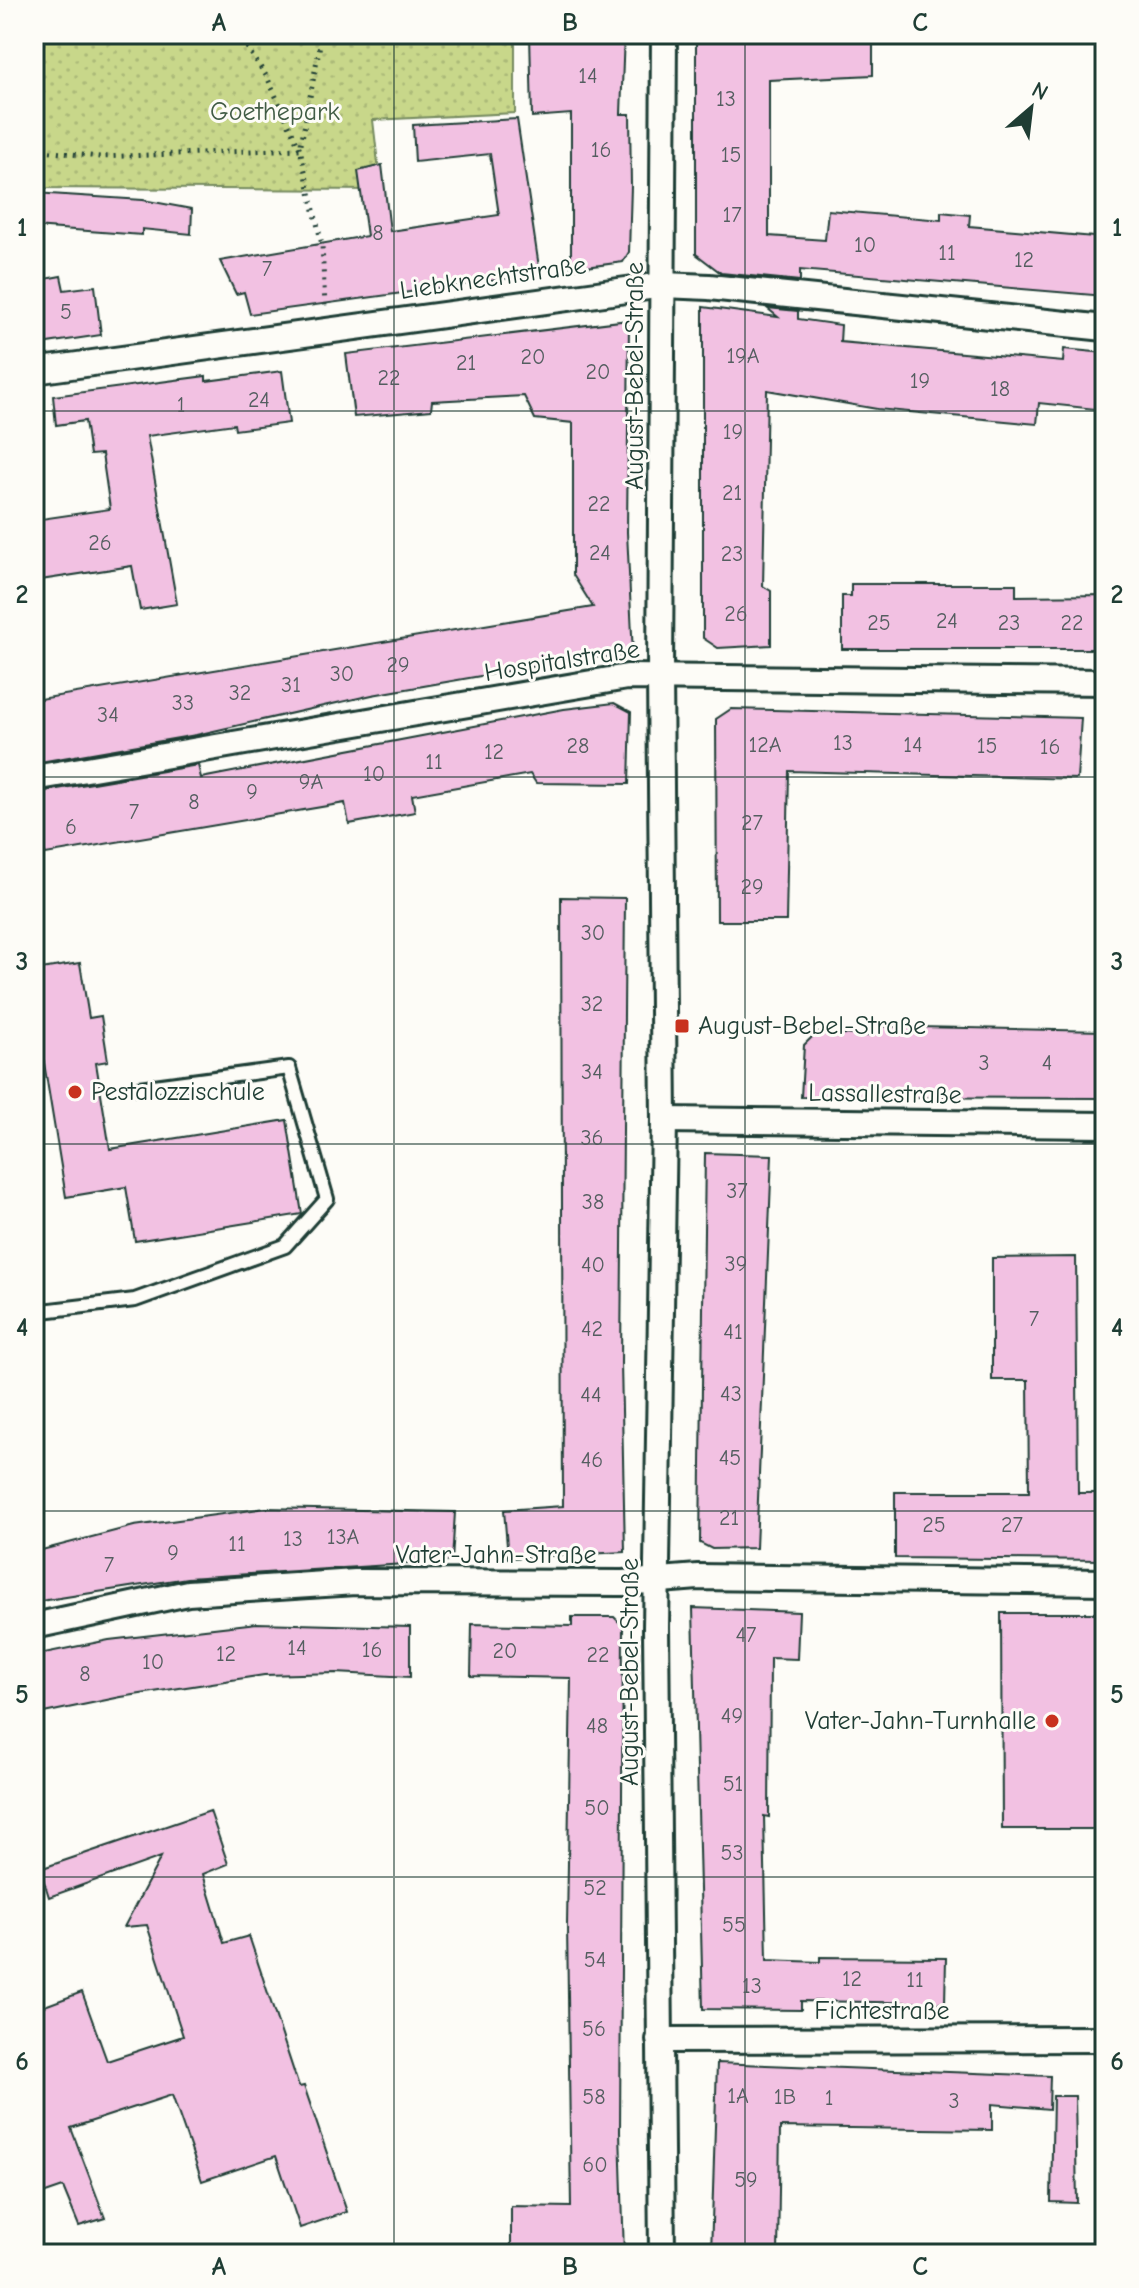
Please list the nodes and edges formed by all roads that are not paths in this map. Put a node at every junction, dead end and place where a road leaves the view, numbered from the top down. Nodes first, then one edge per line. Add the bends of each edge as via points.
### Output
1 (664, 34) edge
2 (663, 285) junction
3 (1105, 328) edge
4 (34, 371) edge
5 (660, 675) junction
6 (1105, 682) edge
7 (34, 778) edge
8 (139, 1088) dead end
9 (664, 1120) junction
10 (1105, 1125) edge
11 (34, 1312) edge
12 (657, 1581) junction
13 (1105, 1582) edge
14 (34, 1626) edge
15 (1105, 2039) edge
16 (659, 2040) junction
17 (662, 2254) edge

1 - 2 street, August-Bebel-Straße
2 - 3 street, Liebknechtstraße
2 - 4 street, Liebknechtstraße
2 - 5 street, August-Bebel-Straße
5 - 6 street, Hospitalstraße
5 - 7 street, Hospitalstraße
5 - 9 street, August-Bebel-Straße
8 - 11 lane via 289,1068 327,1199 285,1246 135,1300
9 - 10 street, Lassallestraße
9 - 12 street, August-Bebel-Straße
12 - 13 street, Vater-Jahn-Straße via 698,1577
12 - 14 street, Vater-Jahn-Straße via 355,1582 188,1593
12 - 16 street, August-Bebel-Straße
15 - 16 street, Fichtestraße
16 - 17 street, August-Bebel-Straße

